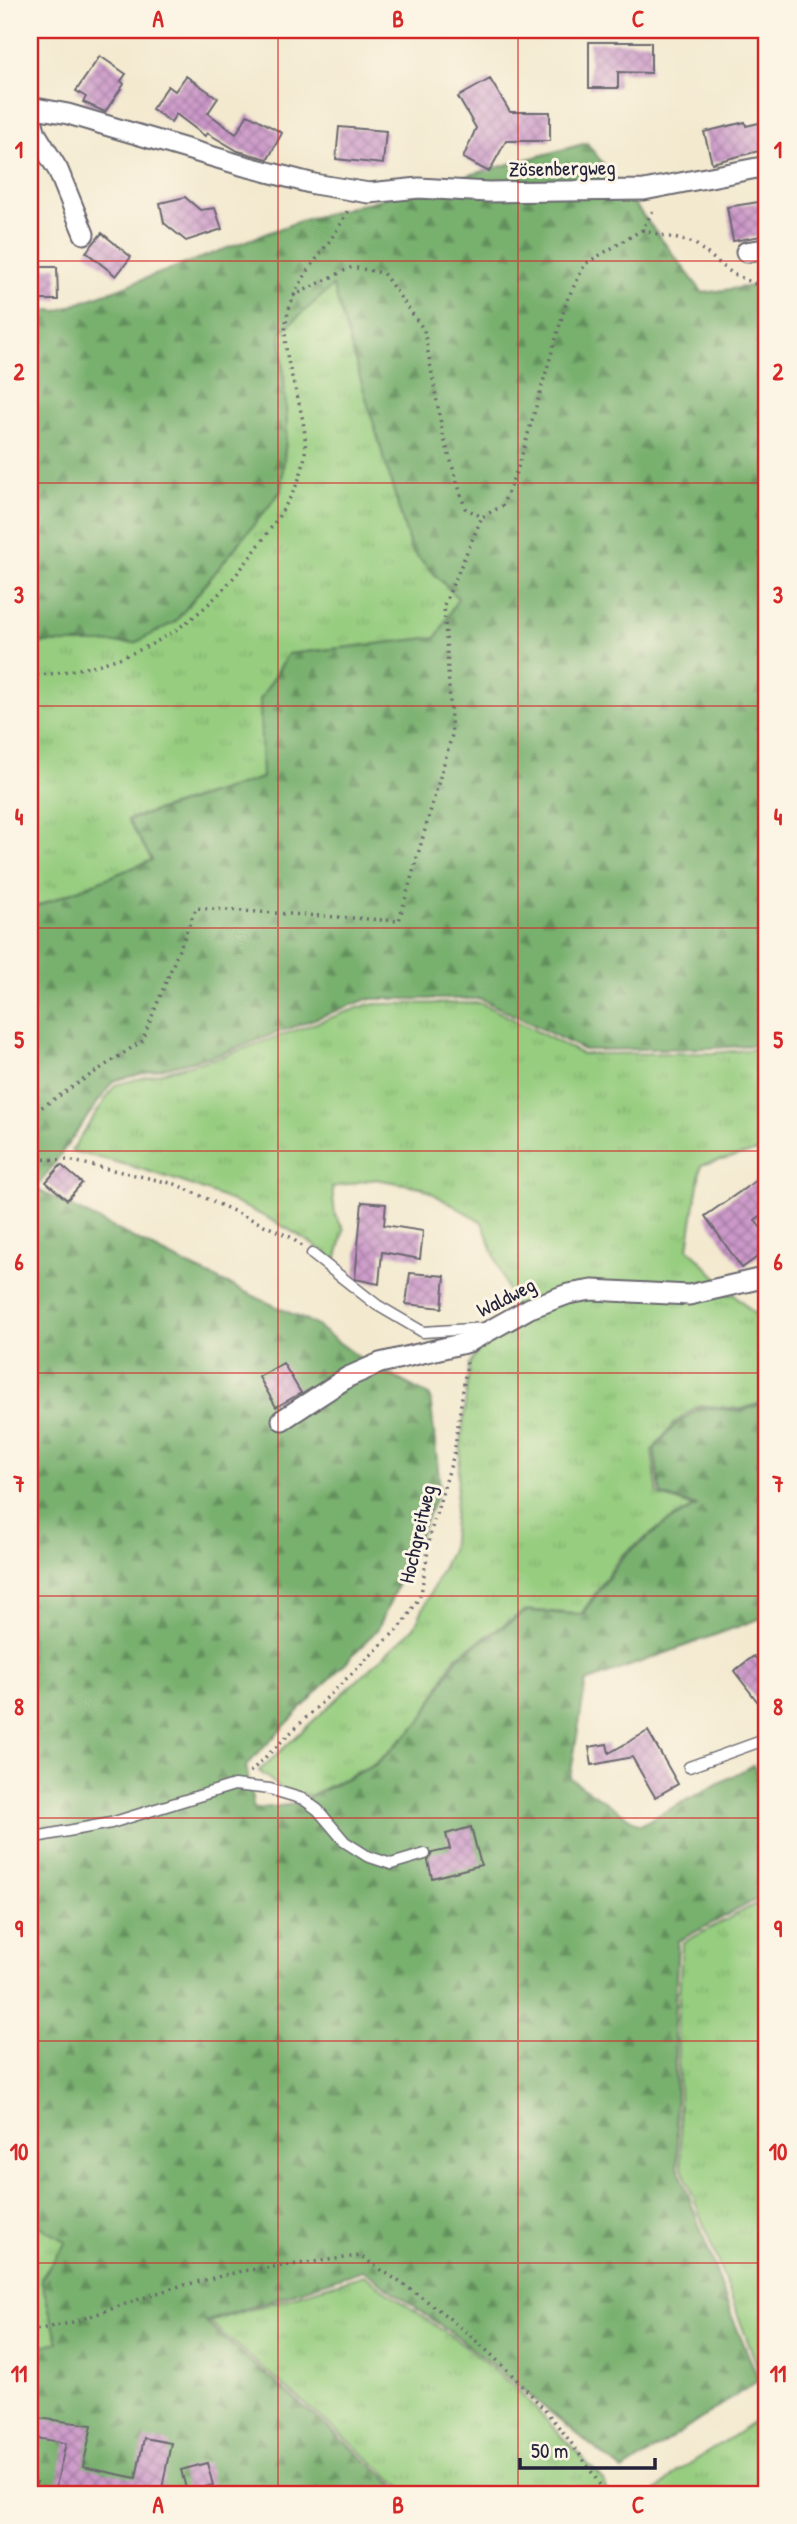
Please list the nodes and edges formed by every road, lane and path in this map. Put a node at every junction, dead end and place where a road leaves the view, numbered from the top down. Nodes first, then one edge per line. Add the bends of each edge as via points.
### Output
1 (30, 107) edge
2 (30, 113) edge
3 (767, 166) edge
4 (669, 185) junction
5 (355, 191) junction
6 (642, 230) junction
7 (84, 234) dead end
8 (767, 249) edge
9 (746, 252) dead end
10 (767, 289) edge
11 (293, 296) junction
12 (34, 309) dead end
13 (30, 315) edge
14 (482, 517) junction
15 (30, 676) edge
16 (30, 1115) edge
17 (30, 1159) edge
18 (312, 1254) joint
19 (767, 1277) edge
20 (494, 1328) junction
21 (469, 1342) junction
22 (282, 1420) dead end
23 (767, 1739) edge
24 (689, 1767) dead end
25 (234, 1785) junction
26 (30, 1838) edge
27 (425, 1854) dead end
28 (30, 2331) edge
29 (30, 2479) edge
30 (53, 2494) edge
31 (602, 2494) edge

1 - 5 street, Zösenbergweg
2 - 7 street
3 - 4 street, Zösenbergweg
4 - 5 street, Zösenbergweg via 644,190
4 - 6 path
5 - 11 path via 345,218
6 - 10 path via 694,243 733,274
6 - 14 path via 585,264 566,300 519,465 502,506
8 - 9 street
11 - 14 path via 352,267 383,273 424,330 443,435 465,509
11 - 15 path via 285,323 301,403 305,454 292,497 241,572 193,620 139,651 67,673
12 - 13 path
14 - 16 path via 444,605 452,735 399,921 196,908 142,1041
17 - 18 path via 68,1160 175,1184 290,1237
18 - 20 lane via 377,1305 424,1332
19 - 20 street, Waldweg via 689,1295 592,1290 568,1294
20 - 21 street, Waldweg
21 - 22 street, Waldweg via 380,1363 348,1377
21 - 25 path, Hochgreitweg via 454,1454 431,1531 421,1594 404,1623 278,1748
23 - 24 lane
25 - 26 lane via 111,1823
25 - 27 lane via 303,1799 345,1842 366,1856 391,1864
28 - 31 path via 242,2271 360,2256 440,2311 521,2383 587,2464
29 - 30 path

